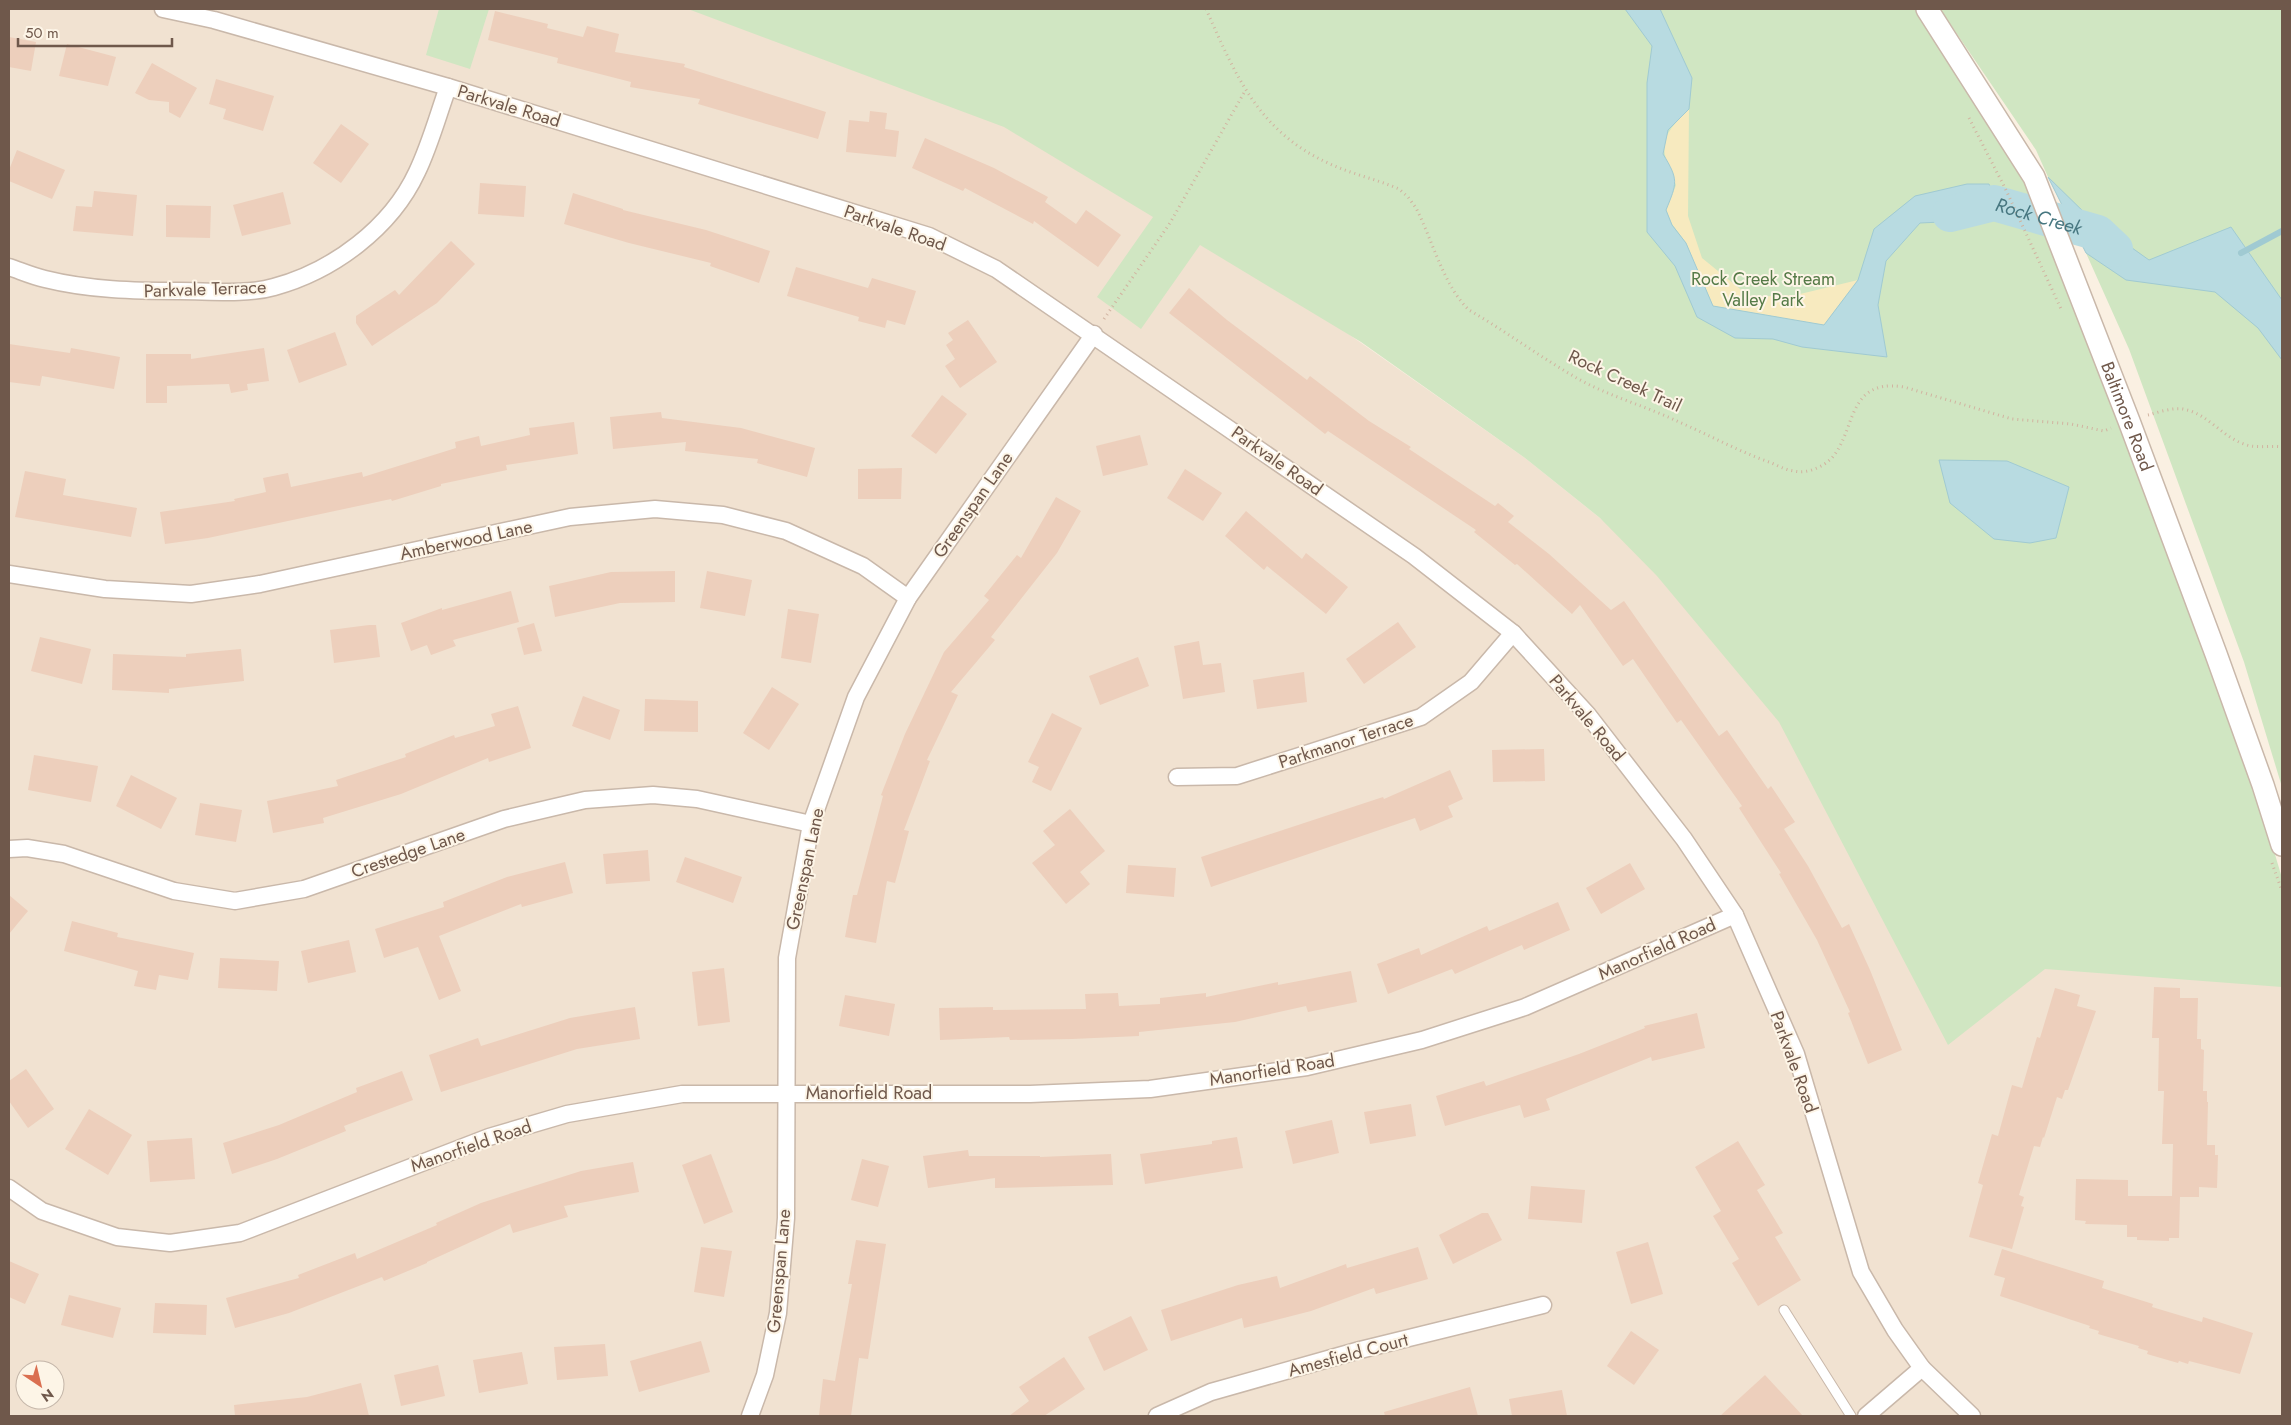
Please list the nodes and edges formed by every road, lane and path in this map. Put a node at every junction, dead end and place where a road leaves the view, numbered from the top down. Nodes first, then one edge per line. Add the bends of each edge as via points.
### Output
1 (164, 9) edge
2 (1206, 9) edge
3 (1927, 9) edge
4 (448, 87) junction
5 (1245, 90) junction
6 (2005, 188) dead end
7 (2033, 250) dead end
8 (9, 267) edge
9 (1094, 334) junction
10 (2140, 417) dead end
11 (2113, 427) dead end
12 (2282, 447) edge
13 (9, 574) edge
14 (908, 598) junction
15 (1513, 634) junction
16 (1177, 777) dead end
17 (811, 824) junction
18 (2282, 844) edge
19 (9, 849) edge
20 (1735, 915) junction
21 (785, 1093) junction
22 (9, 1188) edge
23 (1543, 1305) dead end
24 (1784, 1310) dead end
25 (1922, 1368) junction
26 (750, 1416) edge
27 (1157, 1416) edge
28 (1851, 1416) edge
29 (1866, 1416) edge
30 (1972, 1416) edge

1 - 4 street, Parkvale Road via 214,20
2 - 5 path, Rock Creek Trail
3 - 18 street, Baltimore Road via 2034,177 2130,421
4 - 8 street, Parkvale Terrace via 417,172 402,197 378,227 341,258 310,274 273,288 231,292 119,291 45,279
4 - 9 street, Parkvale Road via 929,236 996,269
5 - 9 path via 1170,223
5 - 11 path, Rock Creek Trail via 1285,135 1309,152 1327,163 1399,189 1408,197 1423,222 1450,285 1469,310 1576,378 1746,454 1793,471 1803,472 1821,466 1837,449 1859,403 1878,387 1890,384 2012,419 2071,424 2104,431
6 - 7 path
9 - 14 street, Greenspan Lane
9 - 15 street, Parkvale Road via 1414,556
10 - 12 path via 2176,409 2187,410 2244,444
13 - 14 street, Amberwood Lane via 106,589 191,594 260,584 570,518 655,509 723,514 786,531 863,566
14 - 17 street, Greenspan Lane via 856,698
15 - 16 street, Parkmanor Terrace via 1471,682 1421,717 1237,776
15 - 20 street, Parkvale Road via 1588,715 1684,839
17 - 19 street, Crestedge Lane via 697,799 653,795 585,800 504,819 304,890 235,901 174,891 64,854 28,848
17 - 21 street, Greenspan Lane via 787,958
20 - 21 street, Manorfield Road via 1526,1007 1422,1040 1307,1066 1150,1089 1030,1094
20 - 25 street, Parkvale Road via 1796,1054 1861,1272
21 - 22 street, Manorfield Road via 682,1094 567,1114 489,1137 240,1234 170,1243 117,1237 42,1210
21 - 26 street, Greenspan Lane via 786,1218 778,1313 765,1375
23 - 27 street, Amesfield Court via 1360,1350 1211,1392
24 - 28 lane
25 - 29 street
25 - 30 street, Parkvale Road

